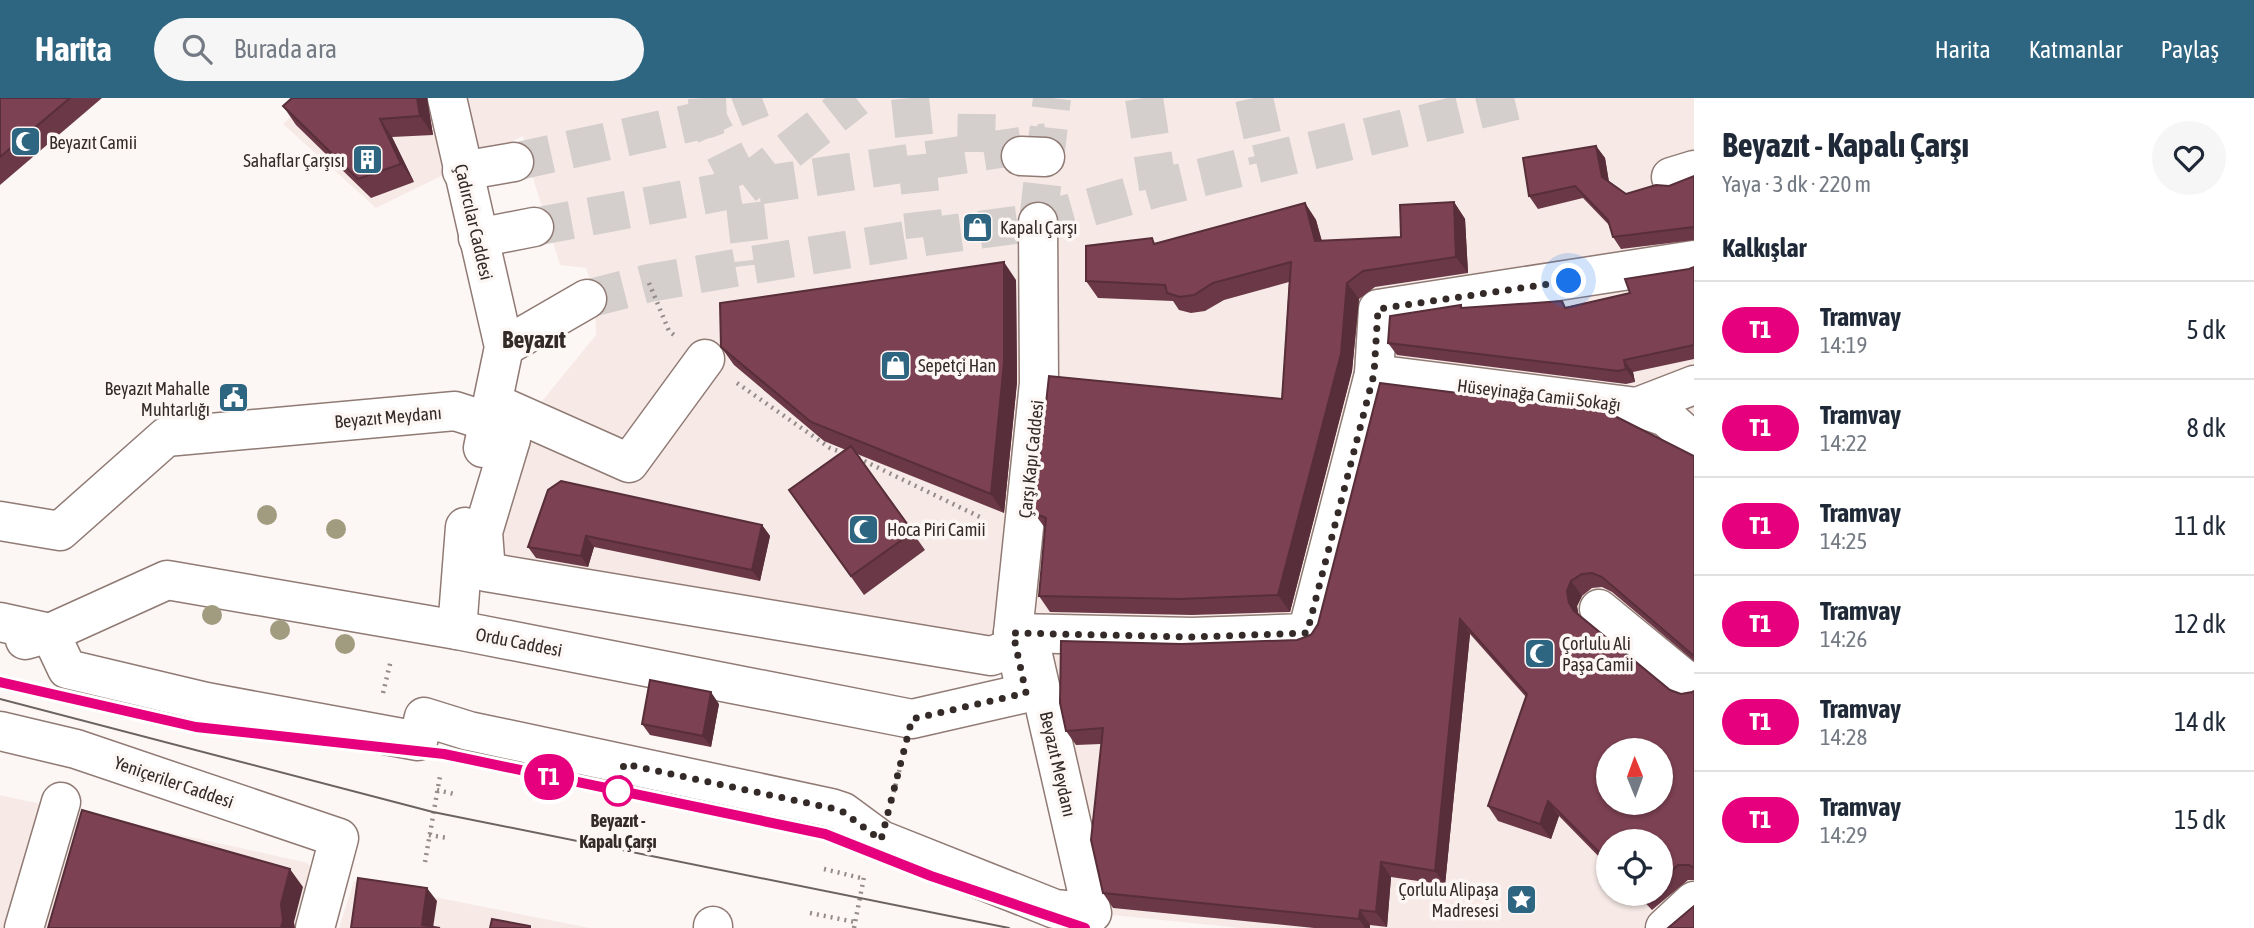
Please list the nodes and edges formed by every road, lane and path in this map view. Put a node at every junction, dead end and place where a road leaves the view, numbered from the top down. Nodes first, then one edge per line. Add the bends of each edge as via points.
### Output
1 (447, 98) edge
2 (514, 162) tunnel mouth
3 (462, 171) junction
4 (1038, 222) tunnel mouth
5 (534, 227) tunnel mouth
6 (478, 238) junction
7 (1694, 260) edge
8 (649, 283) dead end
9 (587, 299) tunnel mouth
10 (503, 346) junction
11 (705, 359) junction
12 (1374, 374) junction
13 (1694, 385) edge
14 (1637, 407) junction
15 (491, 413) junction
16 (1694, 442) edge
17 (0, 521) edge
18 (1023, 535) junction
19 (1599, 609) dead end
20 (457, 629) junction
21 (18, 634) edge
22 (1014, 640) junction
23 (1694, 687) edge
24 (1026, 693) joint
25 (912, 719) junction
26 (4, 732) edge
27 (437, 790) dead end
28 (454, 793) dead end
29 (61, 802) dead end
30 (429, 835) dead end
31 (448, 838) dead end
32 (881, 840) junction
33 (824, 869) dead end
34 (863, 879) junction
35 (1694, 901) edge
36 (810, 913) dead end
37 (855, 925) edge
38 (24, 928) edge
39 (316, 928) edge
40 (1665, 928) edge

1 - 3 street, Çadırcılar Caddesi
2 - 3 street
3 - 6 street, Çadırcılar Caddesi
4 - 18 street, Çarşı Kapı Caddesi via 1039,383
5 - 6 street
6 - 10 street, Çadırcılar Caddesi
7 - 12 street via 1378,309
8 - 11 path via 669,331
9 - 10 street
10 - 15 street
11 - 15 street via 629,463
11 - 18 path via 830,448
12 - 14 street, Hüseyinağa Camii Sokağı
12 - 22 street via 1307,633
13 - 14 street
14 - 16 street, Hüseyinağa Camii Sokağı via 1666,417
15 - 17 street, Beyazıt Meydanı via 455,411 166,436 60,531
15 - 20 street via 465,529
15 - 22 street via 510,439 483,532 486,572 991,656
18 - 22 street, Çarşı Kapı Caddesi
19 - 23 street
20 - 21 street, Ordu Caddesi via 167,580
20 - 25 street, Ordu Caddesi
21 - 32 street, Beyazıt Meydanı via 67,669 206,702 418,741 424,717 469,731 831,808
22 - 24 street, Çarşı Kapı Caddesi
22 - 32 street, Beyazıt Meydanı via 1030,642 1092,913 1055,909
24 - 25 street, Ordu Caddesi
25 - 32 path
26 - 39 street, Yeniçeriler Caddesi via 76,749 339,838
27 - 28 path
29 - 38 street
30 - 31 path
32 - 34 path via 869,847
33 - 34 path
34 - 37 path
35 - 40 street
36 - 37 path

